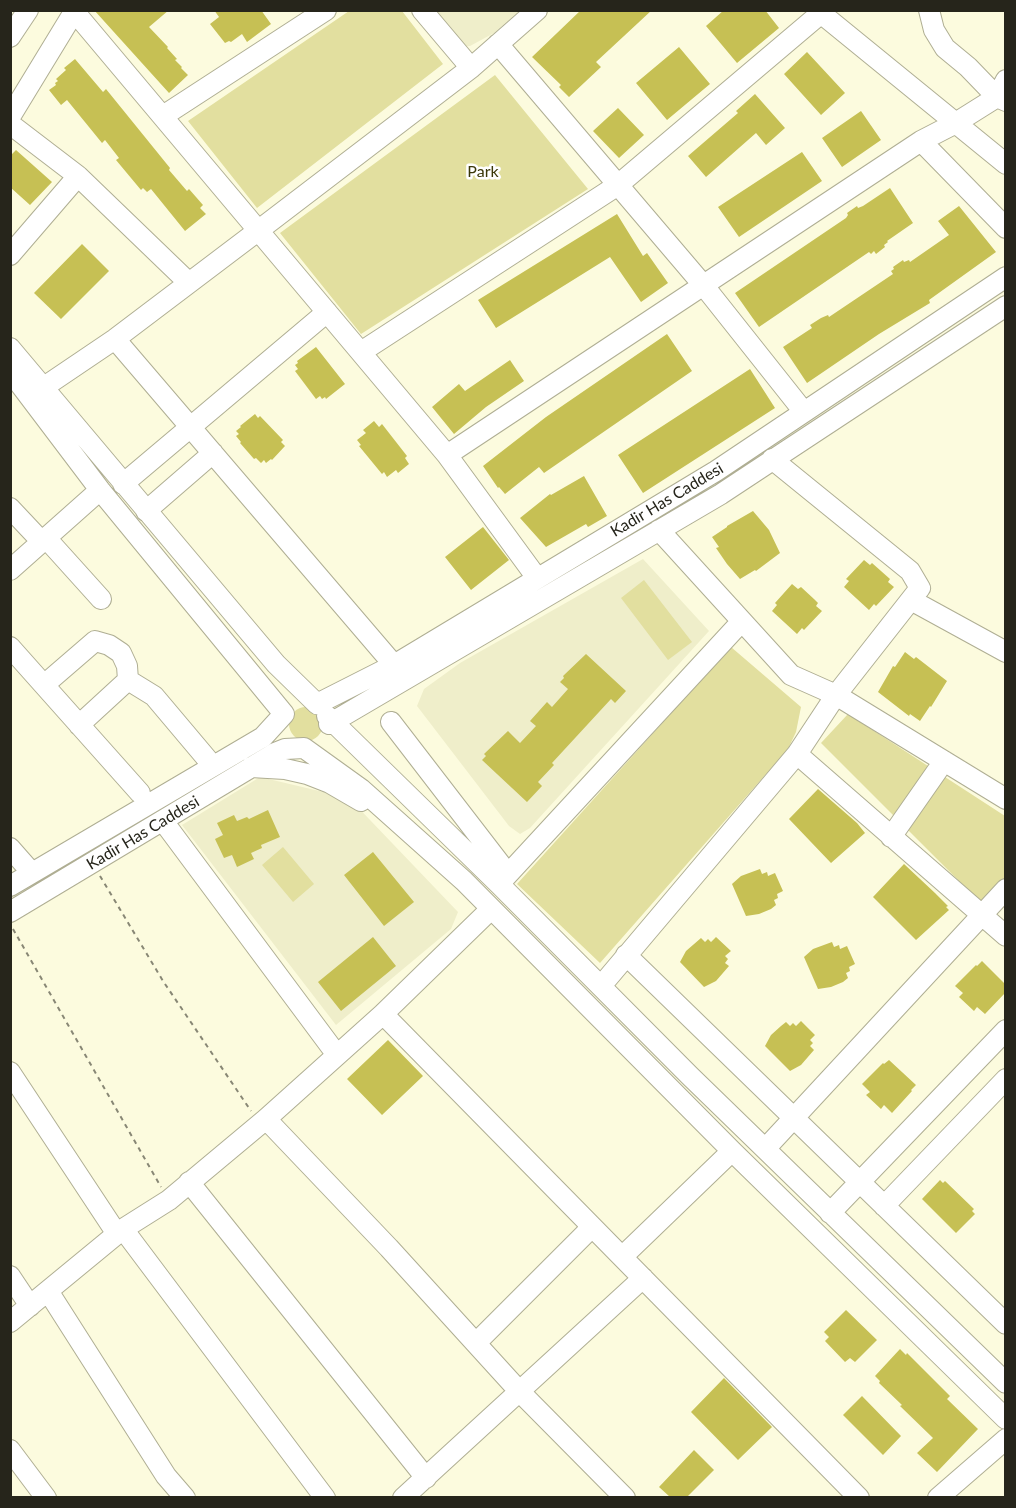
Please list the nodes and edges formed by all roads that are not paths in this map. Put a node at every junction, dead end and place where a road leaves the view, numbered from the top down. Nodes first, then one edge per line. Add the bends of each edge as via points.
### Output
1 (28, 10) edge
2 (326, 10) edge
3 (422, 10) edge
4 (537, 10) edge
5 (928, 10) edge
6 (74, 11) edge
7 (818, 12) edge
8 (10, 37) edge
9 (498, 44) junction
10 (471, 68) junction
11 (1003, 93) edge
12 (163, 116) junction
13 (10, 117) edge
14 (10, 124) edge
15 (954, 124) junction
16 (921, 141) junction
17 (1004, 161) edge
18 (78, 176) junction
19 (618, 185) junction
20 (1005, 228) edge
21 (259, 230) junction
22 (10, 255) edge
23 (1005, 277) edge
24 (188, 282) junction
25 (704, 286) junction
26 (1005, 306) edge
27 (327, 312) junction
28 (115, 339) junction
29 (10, 348) edge
30 (361, 352) junction
31 (10, 371) edge
32 (44, 387) junction
33 (804, 412) junction
34 (191, 427) junction
35 (213, 453) junction
36 (447, 455) junction
37 (772, 459) junction
38 (123, 484) junction
39 (100, 490) junction
40 (10, 508) edge
41 (146, 511) junction
42 (659, 530) junction
43 (44, 540) junction
44 (10, 570) edge
45 (537, 578) junction
46 (101, 599) dead end
47 (911, 600) junction
48 (742, 621) junction
49 (10, 647) edge
50 (1005, 652) edge
51 (394, 664) junction
52 (128, 680) junction
53 (44, 685) junction
54 (836, 695) junction
55 (284, 714) junction
56 (326, 716) junction
57 (391, 722) dead end
58 (79, 725) junction
59 (304, 748) junction
60 (797, 754) junction
61 (944, 761) junction
62 (213, 766) junction
63 (251, 767) junction
64 (140, 794) dead end
65 (1005, 799) edge
66 (163, 821) junction
67 (402, 825) junction
68 (891, 837) junction
69 (10, 848) edge
70 (32, 873) junction
71 (504, 879) junction
72 (10, 886) edge
73 (1005, 889) edge
74 (491, 909) junction
75 (10, 912) edge
76 (983, 915) junction
77 (1005, 936) edge
78 (626, 954) junction
79 (601, 986) junction
80 (383, 1014) junction
81 (1005, 1030) edge
82 (337, 1055) junction
83 (10, 1072) edge
84 (1005, 1079) edge
85 (793, 1117) junction
86 (266, 1119) junction
87 (765, 1149) junction
88 (732, 1151) junction
89 (189, 1182) junction
90 (860, 1183) junction
91 (884, 1206) junction
92 (830, 1213) junction
93 (592, 1227) junction
94 (120, 1231) junction
95 (622, 1257) junction
96 (10, 1276) edge
97 (643, 1278) junction
98 (48, 1291) junction
99 (30, 1306) junction
100 (10, 1322) edge
101 (1005, 1324) edge
102 (476, 1343) junction
103 (1005, 1383) edge
104 (520, 1392) junction
105 (1005, 1419) edge
106 (1005, 1439) edge
107 (10, 1450) edge
108 (426, 1478) junction
109 (46, 1497) edge
110 (185, 1497) edge
111 (325, 1497) edge
112 (403, 1497) edge
113 (626, 1497) edge
114 (859, 1497) edge
115 (938, 1497) edge

1 - 8 street
2 - 12 street
3 - 10 street
4 - 9 street
5 - 11 street via 945,48
6 - 12 street
6 - 13 street
7 - 15 street
7 - 19 street
9 - 10 street
9 - 19 street
10 - 21 street
11 - 15 street
12 - 21 street
14 - 18 street
15 - 16 street
15 - 17 street
16 - 20 street
16 - 25 street
18 - 22 street
18 - 24 street
19 - 25 street
19 - 30 street
21 - 24 street
21 - 27 street
23 - 33 street, Kadir Has Caddesi
24 - 28 street
25 - 33 street
25 - 36 street
26 - 37 street, Kadir Has Caddesi
27 - 30 street
27 - 34 street
28 - 32 street
28 - 34 street
29 - 32 street
30 - 36 street
31 - 39 street
32 - 38 street
33 - 45 street, Kadir Has Caddesi via 716,471
34 - 35 street
34 - 38 street
35 - 41 street
35 - 51 street
36 - 45 street
37 - 42 street, Kadir Has Caddesi
37 - 47 street via 910,571 920,588
38 - 41 street
39 - 43 street
39 - 55 street
40 - 43 street
41 - 56 street via 276,664
42 - 48 street
42 - 56 street, Kadir Has Caddesi
43 - 44 street
43 - 46 street
45 - 51 street, Kadir Has Caddesi
47 - 50 street
47 - 54 street
48 - 54 street via 791,675
48 - 71 street
49 - 53 street
51 - 56 street, Kadir Has Caddesi
52 - 53 street via 121,653 95,641
52 - 58 street
52 - 62 street via 154,696
53 - 58 street
54 - 60 street
54 - 61 street
55 - 56 street via 302,702
55 - 59 street via 286,737
55 - 62 street, Kadir Has Caddesi via 263,737
56 - 59 street via 324,738 319,744
56 - 71 street
57 - 71 street
58 - 64 street
59 - 63 street, Kadir Has Caddesi via 285,749
59 - 67 street via 344,775
60 - 68 street
60 - 78 street
61 - 65 street
61 - 68 street
62 - 70 street, Kadir Has Caddesi
63 - 66 street, Kadir Has Caddesi
63 - 67 street via 316,777
66 - 75 street, Kadir Has Caddesi
66 - 82 street
67 - 74 street
68 - 76 street
69 - 70 street
70 - 72 street, Kadir Has Caddesi
71 - 79 street
73 - 76 street
74 - 80 street
74 - 88 street
76 - 77 street
76 - 85 street
78 - 79 street
78 - 85 street
79 - 87 street
80 - 82 street
80 - 93 street
81 - 90 street
82 - 86 street
83 - 94 street
84 - 91 street
85 - 87 street
85 - 90 street
86 - 89 street
86 - 102 street
87 - 92 street
88 - 95 street
88 - 105 street
89 - 94 street via 169,1200
89 - 108 street
90 - 91 street
90 - 92 street
91 - 101 street
92 - 103 street
93 - 95 street
93 - 102 street
94 - 98 street
94 - 111 street
95 - 97 street
96 - 99 street
97 - 104 street
97 - 114 street
98 - 99 street
98 - 110 street via 166,1476
99 - 100 street
102 - 104 street
104 - 108 street
104 - 113 street
106 - 115 street
107 - 109 street
108 - 112 street

